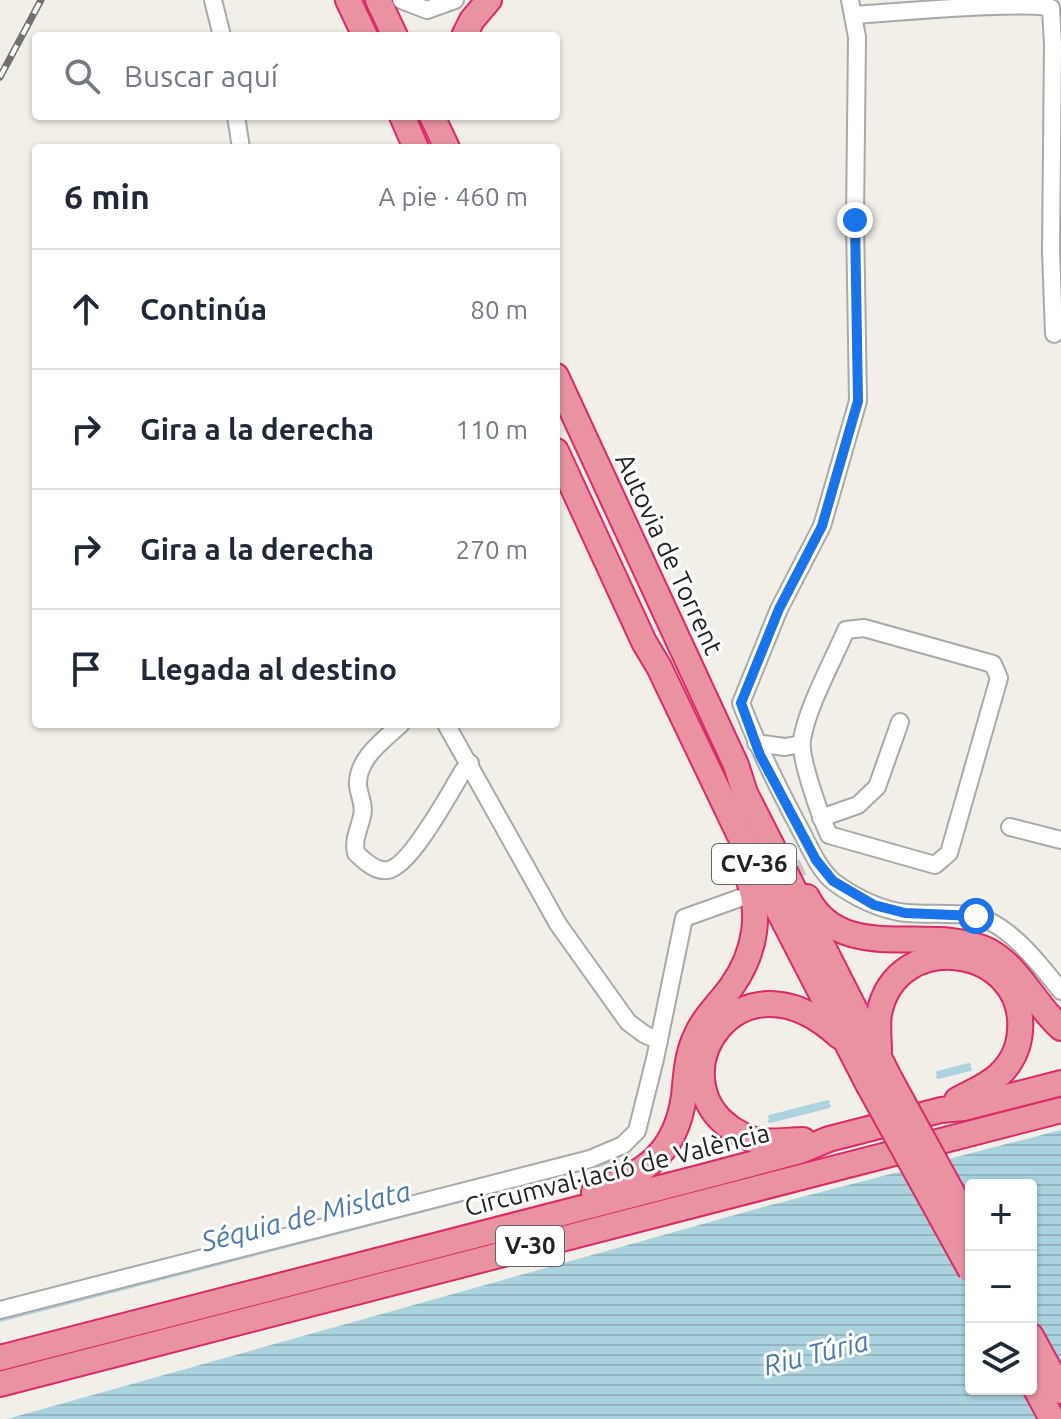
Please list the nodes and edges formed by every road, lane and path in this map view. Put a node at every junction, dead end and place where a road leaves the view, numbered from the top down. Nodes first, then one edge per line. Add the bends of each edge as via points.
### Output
1 (213, 0) edge
2 (348, 0) edge
3 (378, 0) edge
4 (401, 0) edge
5 (455, 0) edge
6 (489, 0) edge
7 (848, 4) edge
8 (1056, 6) edge
9 (221, 32) edge
10 (363, 32) edge
11 (393, 32) edge
12 (466, 32) edge
13 (237, 120) edge
14 (404, 120) edge
15 (434, 120) edge
16 (452, 120) edge
17 (240, 144) edge
18 (414, 144) edge
19 (445, 144) edge
20 (459, 144) edge
21 (1054, 334) dead end
22 (560, 385) edge
23 (560, 460) edge
24 (644, 642) junction
25 (900, 722) dead end
26 (397, 728) edge
27 (448, 728) edge
28 (756, 743) junction
29 (801, 744) junction
30 (470, 763) junction
31 (736, 765) junction
32 (821, 818) junction
33 (1010, 827) dead end
34 (1061, 840) edge
35 (740, 898) dead end
36 (1061, 991) edge
37 (1061, 1028) edge
38 (659, 1041) junction
39 (846, 1043) junction
40 (879, 1075) junction
41 (1061, 1083) edge
42 (941, 1110) junction
43 (1061, 1110) edge
44 (829, 1139) junction
45 (548, 1216) junction
46 (965, 1217) edge
47 (965, 1258) edge
48 (0, 1310) edge
49 (1037, 1347) edge
50 (0, 1358) edge
51 (0, 1384) edge
52 (1037, 1391) edge
53 (1061, 1391) edge
54 (1052, 1419) edge

1 - 9 street
2 - 10 highway
3 - 11 highway
4 - 5 street via 427,10
6 - 12 highway
7 - 8 street
7 - 28 street via 857,37 858,401 822,526 779,609 741,703
8 - 21 street
13 - 17 street
14 - 18 highway
15 - 19 highway
16 - 20 highway
22 - 31 highway, Autovia de Torrent / CV-36
23 - 24 highway, Autovia de Torrent / CV-36
24 - 39 highway, Autovia de Torrent / CV-36
24 - 45 highway via 651,673 749,881 755,902 752,947 743,969 695,1036 681,1113 659,1157 640,1173 572,1199
25 - 32 street via 877,787 858,805
26 - 30 street via 370,753 358,784 363,815 356,853 375,868 396,867 415,848
27 - 30 street
28 - 29 street
28 - 36 street via 810,864 874,905 905,913 976,916 993,924 1014,938
29 - 32 street
29 - 32 street via 846,630 864,628 993,664 999,678 949,853 935,865 829,835
30 - 38 street via 558,924 628,1022
31 - 37 highway via 754,788 811,905 835,927 868,940 950,940 982,948 1013,970
31 - 40 highway, Autovia de Torrent / CV-36
33 - 34 street
35 - 38 street via 684,918
38 - 48 street via 637,1131 623,1145 590,1159
39 - 40 highway, Autovia de Torrent / CV-36
39 - 44 highway via 810,1014 761,1004 721,1024 703,1061 711,1109 740,1134 757,1141
40 - 42 highway via 878,1016 893,981 908,968 943,955 979,962 1009,987 1021,1023 1020,1039 1002,1073
40 - 46 highway, Autovia de Torrent / CV-36, bridge
40 - 47 highway, Autovia de Torrent / CV-36, bridge
41 - 42 highway, Circumval·lació de València / V-30
42 - 44 highway, Circumval·lació de València / V-30
43 - 51 highway, Circumval·lació de València / V-30
44 - 45 highway, Circumval·lació de València / V-30
45 - 50 highway, Circumval·lació de València / V-30
49 - 53 highway
52 - 54 highway

